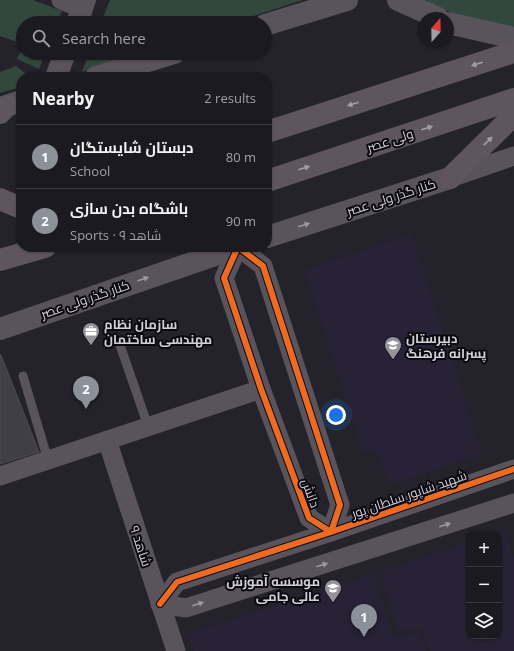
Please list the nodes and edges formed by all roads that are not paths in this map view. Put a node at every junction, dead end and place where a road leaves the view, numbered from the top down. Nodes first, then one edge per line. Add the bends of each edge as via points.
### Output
1 (61, 0) edge
2 (347, 0) edge
3 (398, 0) edge
4 (81, 10) edge
5 (425, 12) edge
6 (272, 23) edge
7 (454, 23) edge
8 (514, 38) edge
9 (514, 52) edge
10 (63, 60) edge
11 (151, 60) edge
12 (58, 72) edge
13 (112, 72) edge
14 (514, 99) edge
15 (514, 115) edge
16 (272, 130) edge
17 (514, 156) edge
18 (450, 178) junction
19 (272, 179) edge
20 (0, 199) edge
21 (16, 206) edge
22 (16, 210) edge
23 (0, 216) edge
24 (272, 235) edge
25 (28, 252) edge
26 (223, 252) edge
27 (236, 252) edge
28 (245, 252) edge
29 (0, 260) edge
30 (0, 329) edge
31 (120, 346) dead end
32 (23, 376) dead end
33 (261, 389) junction
34 (148, 426) junction
35 (107, 440) junction
36 (48, 460) junction
37 (514, 469) edge
38 (0, 476) edge
39 (514, 503) edge
40 (331, 532) junction
41 (160, 604) junction
42 (176, 651) edge

1 - 4 street
2 - 6 street
3 - 5 street
7 - 8 street
9 -> 16 main road
10 - 12 street
11 - 13 street
19 -> 14 main road, ولی عصر
18 -> 15 main road
17 - 18 street, کنار گذر ولی عصر
24 -> 18 street, کنار گذر ولی عصر
20 - 21 main road
22 - 23 main road
25 - 29 main road
30 -> 26 street, کنار گذر ولی عصر
27 - 33 street, دانش via 224,278
28 - 40 street, دانش via 263,266 340,505
31 - 34 lane
32 - 36 lane
33 - 34 street
33 - 40 street, دانش via 309,518
34 - 35 street
35 - 36 street
35 - 41 street, شاهد ۹
36 - 38 street
37 - 40 street, شهید شاپور سلطان پور
41 -> 39 street via 186,608
40 - 41 street, شهید شاپور سلطان پور via 177,582
41 - 42 street, شاهد ۹

